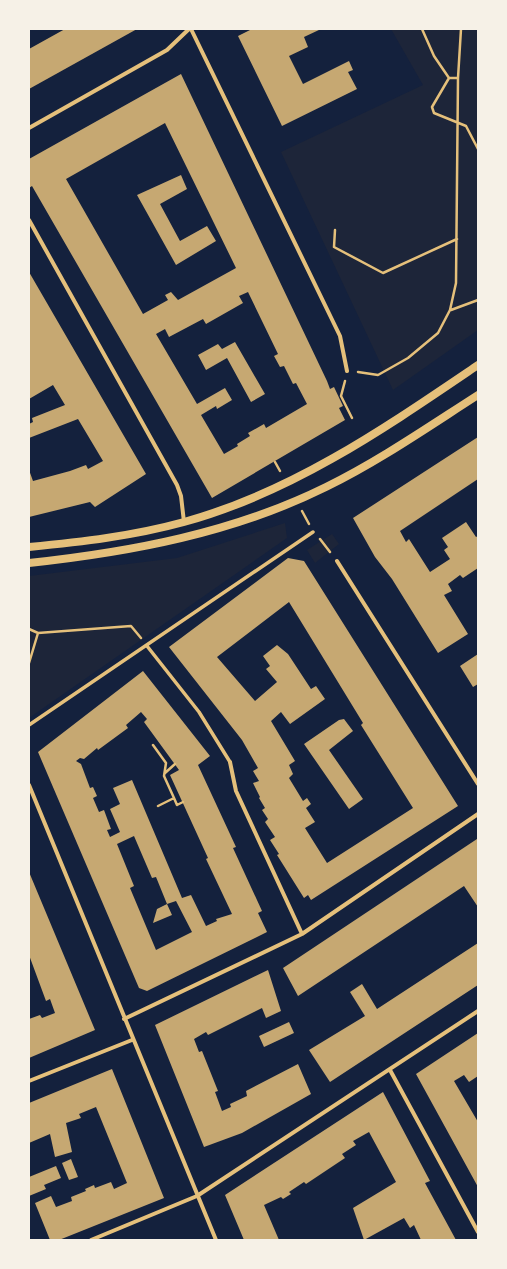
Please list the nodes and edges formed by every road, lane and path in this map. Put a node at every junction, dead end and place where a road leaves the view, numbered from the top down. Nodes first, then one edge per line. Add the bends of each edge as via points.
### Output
1 (190, 29) edge
2 (422, 29) edge
3 (461, 29) edge
4 (449, 78) junction
5 (458, 78) junction
6 (456, 121) junction
7 (29, 128) edge
8 (478, 149) edge
9 (29, 220) edge
10 (335, 230) dead end
11 (457, 239) junction
12 (478, 300) edge
13 (450, 310) junction
14 (478, 365) edge
15 (347, 371) junction
16 (478, 395) edge
17 (352, 418) dead end
18 (297, 501) junction
19 (184, 522) junction
20 (313, 532) junction
21 (29, 547) edge
22 (337, 561) joint
23 (29, 563) edge
24 (29, 629) edge
25 (38, 633) junction
26 (147, 646) junction
27 (29, 663) edge
28 (29, 725) edge
29 (153, 745) dead end
30 (230, 762) joint
31 (175, 764) dead end
32 (165, 773) junction
33 (478, 784) edge
34 (29, 785) edge
35 (174, 798) junction
36 (183, 802) dead end
37 (158, 806) dead end
38 (478, 814) edge
39 (302, 934) junction
40 (478, 1011) edge
41 (124, 1019) junction
42 (132, 1040) junction
43 (390, 1070) junction
44 (29, 1081) edge
45 (197, 1196) junction
46 (478, 1232) edge
47 (91, 1240) edge
48 (216, 1240) edge

1 - 7 street via 167,50
1 - 15 street via 340,336
2 - 4 path via 434,56
3 - 5 path
4 - 5 path
4 - 6 path via 432,107 434,113
5 - 6 path
6 - 8 path via 466,126
6 - 11 path
9 - 19 street via 177,485
10 - 11 path via 334,247 383,273
11 - 13 path via 456,283
12 - 13 path
13 - 15 path via 438,333 408,358 378,375
14 - 19 main road via 344,453 305,475 253,499
15 - 17 path via 341,396
16 - 18 main road via 364,467
18 - 20 path
18 - 23 main road via 252,518 180,539 119,551
19 - 21 main road via 121,536
20 - 22 path
20 - 26 street
22 - 33 street
24 - 25 path
25 - 26 path via 131,626
25 - 27 path
26 - 28 street
26 - 30 street via 199,712
29 - 32 path via 166,763
30 - 39 street via 236,791
31 - 32 path
32 - 35 path
34 - 41 street
35 - 36 path via 177,805
35 - 37 path
38 - 39 street
39 - 41 street
40 - 43 street
41 - 42 street
42 - 44 street
42 - 45 street
43 - 45 street
43 - 46 street
45 - 47 street
45 - 48 street

